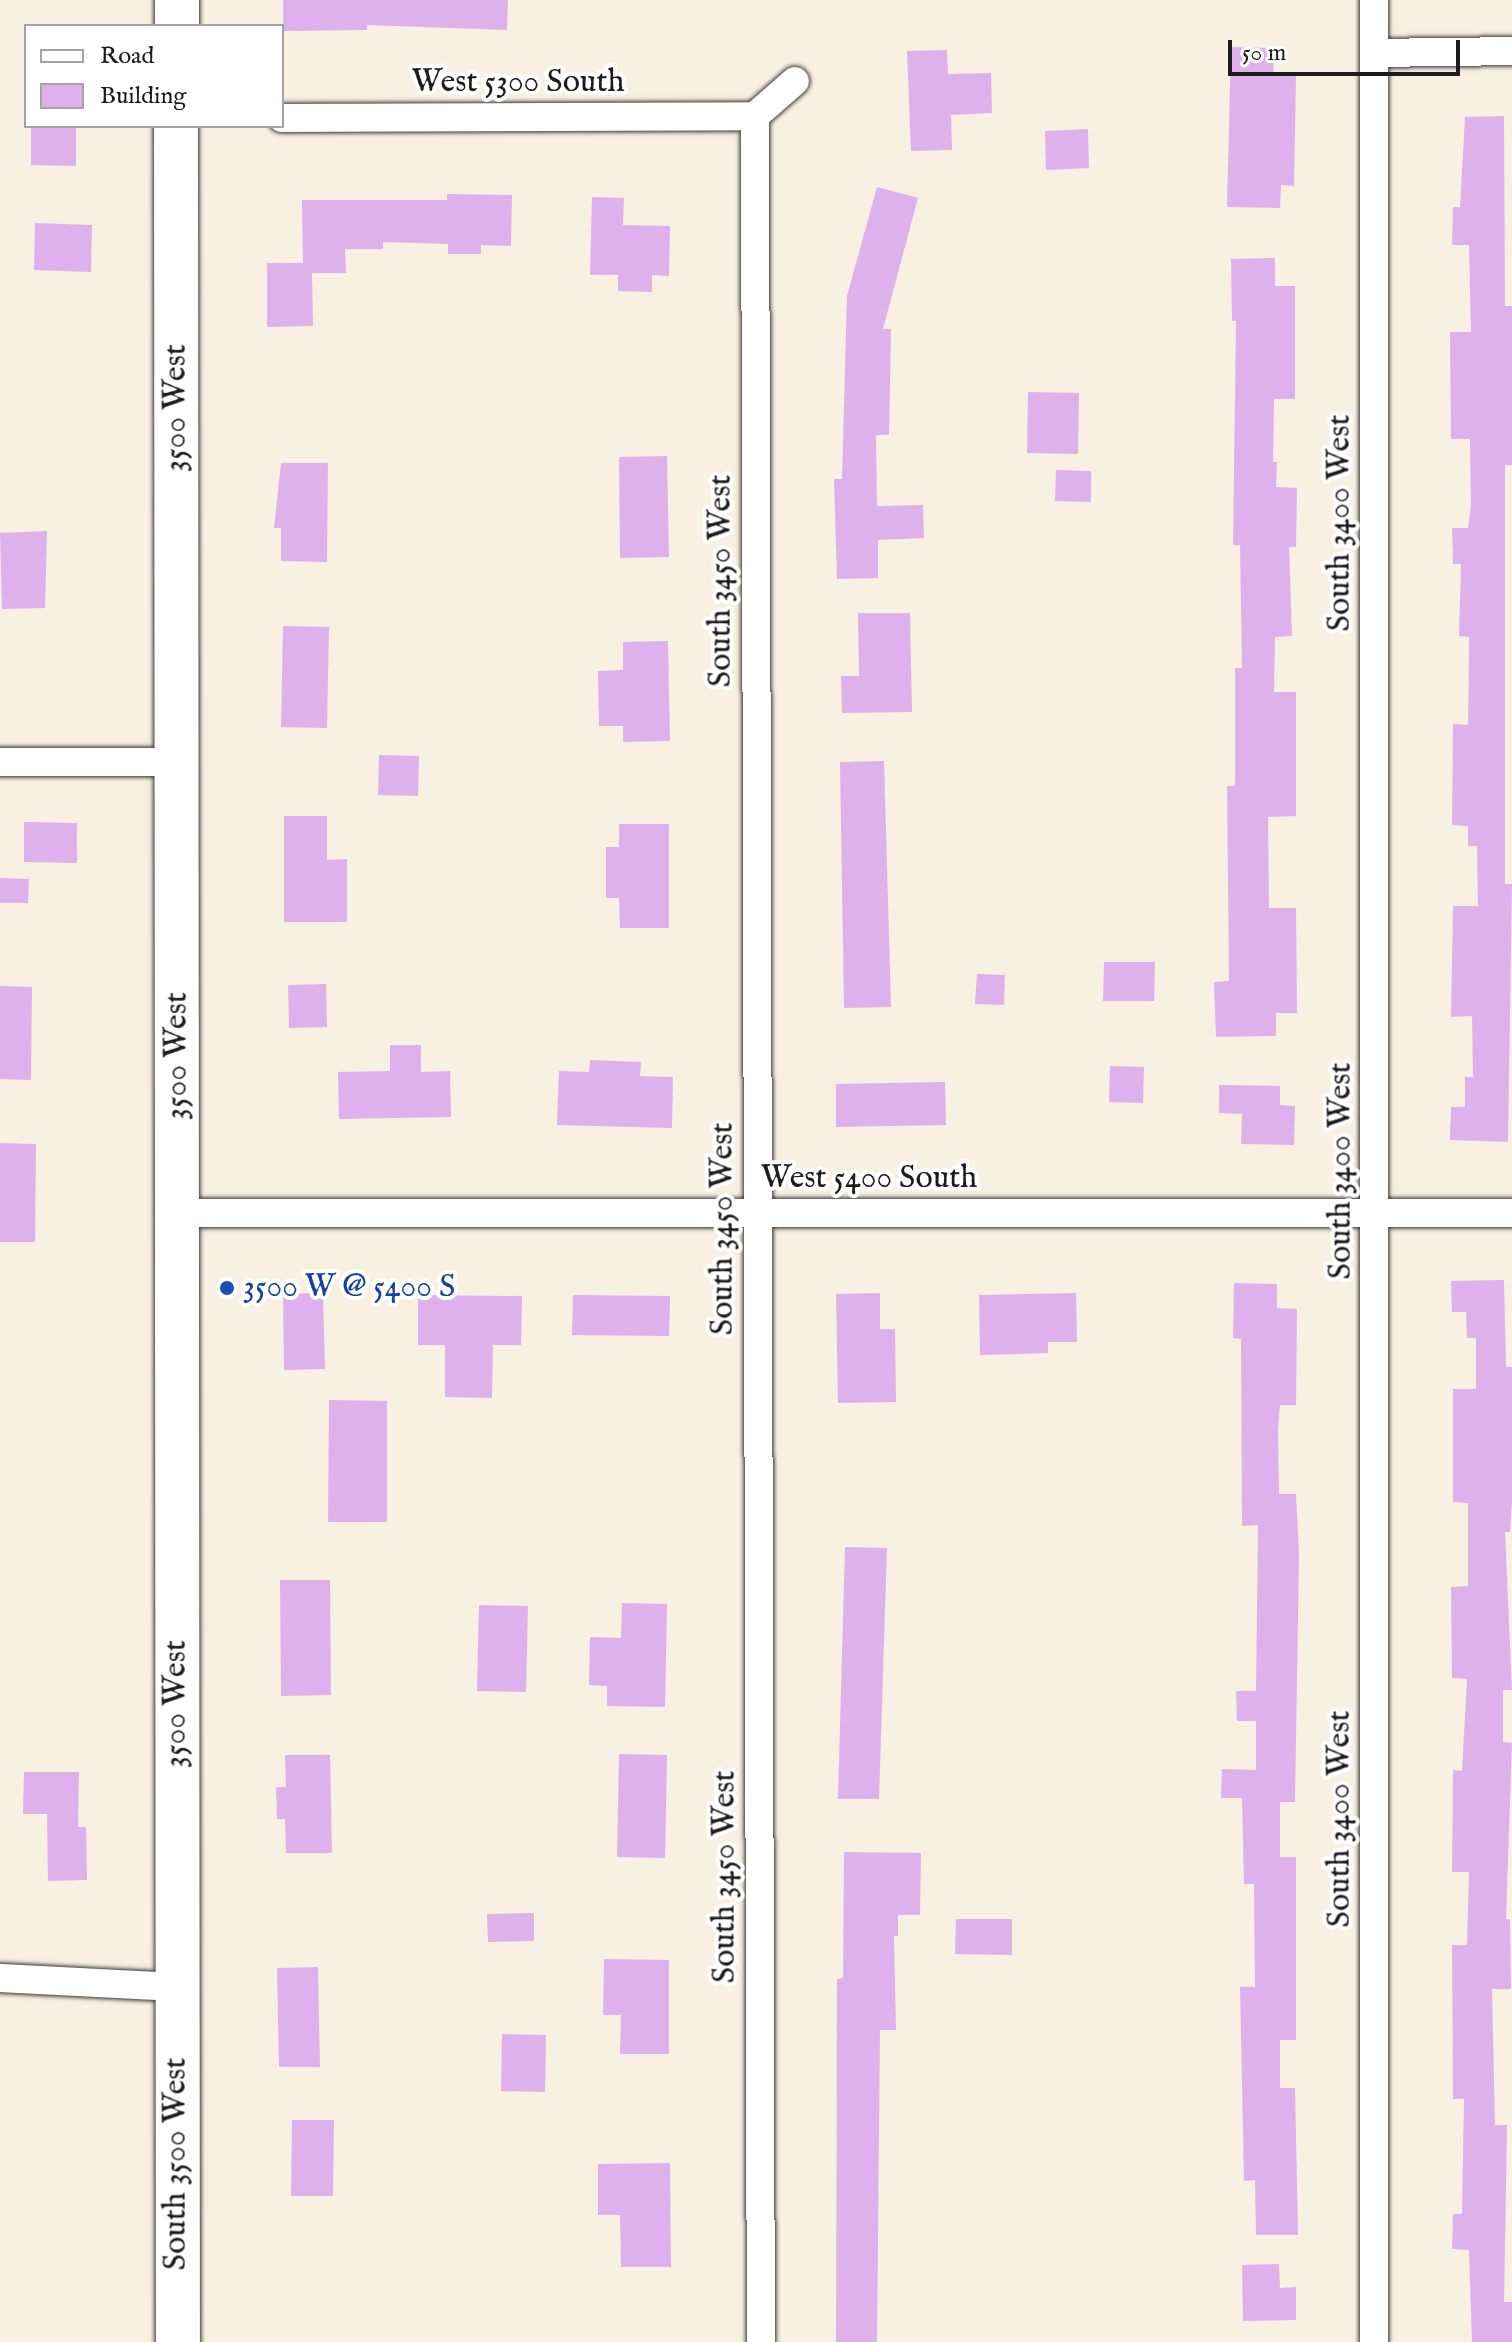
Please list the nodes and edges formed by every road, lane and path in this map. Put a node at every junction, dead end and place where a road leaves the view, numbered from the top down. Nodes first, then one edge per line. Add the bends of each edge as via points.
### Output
1 (177, 0) edge
2 (1374, 0) edge
3 (177, 24) edge
4 (1512, 51) edge
5 (1374, 53) junction
6 (795, 81) dead end
7 (755, 116) junction
8 (284, 118) edge
9 (176, 128) edge
10 (0, 762) edge
11 (178, 762) junction
12 (179, 1213) junction
13 (758, 1213) junction
14 (1375, 1213) junction
15 (1512, 1213) edge
16 (0, 1978) edge
17 (177, 1987) junction
18 (178, 2342) edge
19 (761, 2342) edge
20 (1374, 2342) edge

1 - 3 main road
2 - 5 street, South 3400 West
4 - 5 street
5 - 14 street, South 3400 West
6 - 7 street
7 - 8 street, West 5300 South
7 - 13 street, South 3450 West
9 - 11 main road, 3500 West
10 - 11 street
11 - 12 main road, 3500 West
12 - 13 street, West 5400 South
12 - 17 main road, 3500 West
13 - 14 street, West 5400 South
13 - 19 street, South 3450 West
14 - 15 street, West 5400 South
14 - 20 street, South 3400 West
16 - 17 street
17 - 18 main road, South 3500 West

